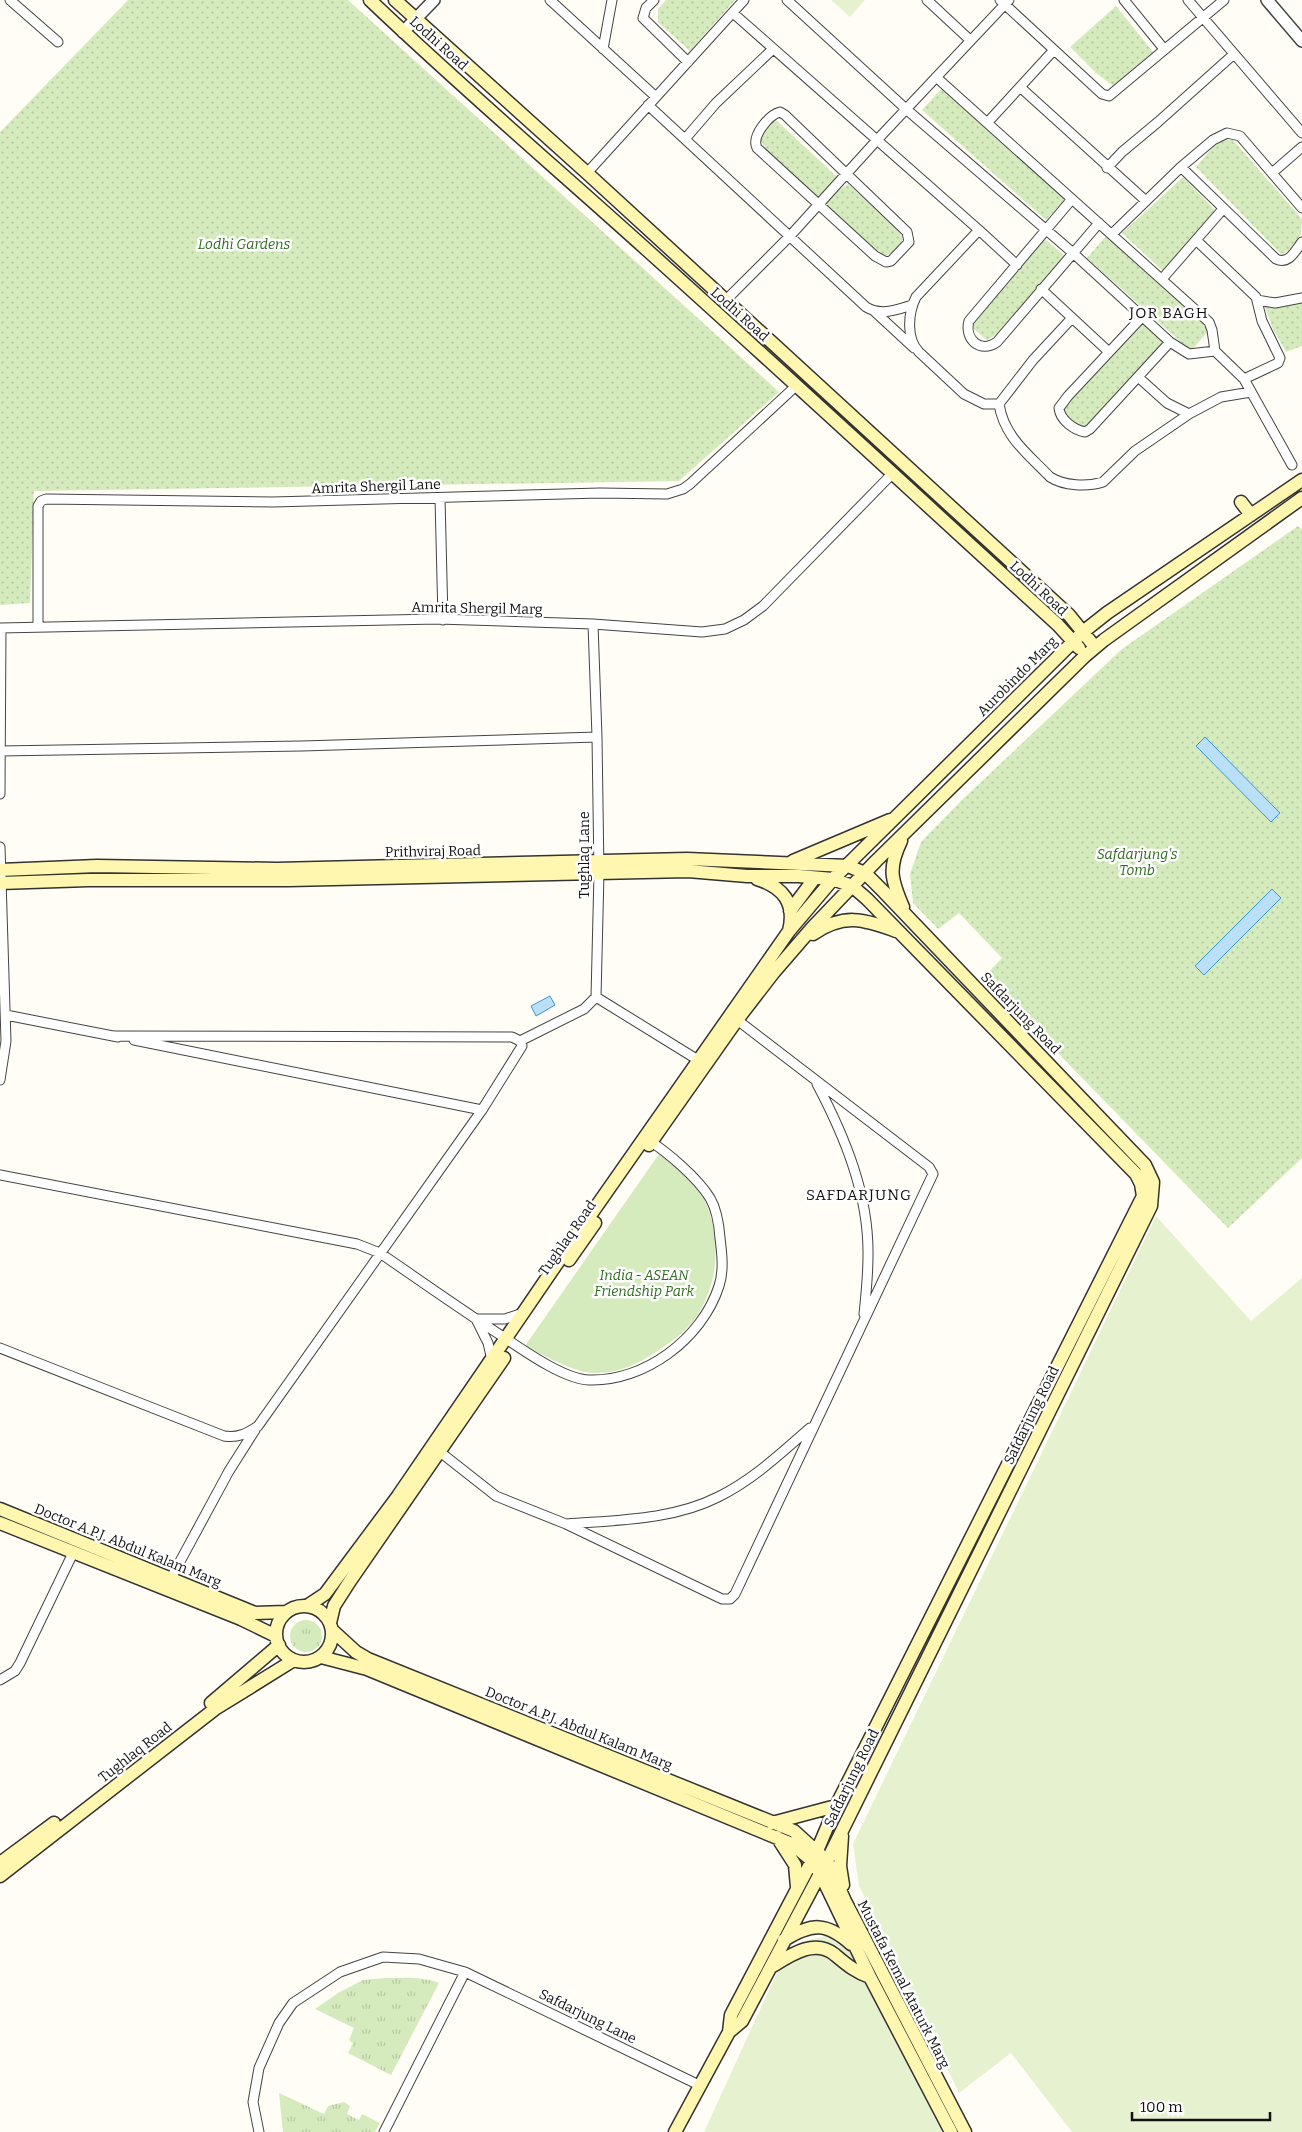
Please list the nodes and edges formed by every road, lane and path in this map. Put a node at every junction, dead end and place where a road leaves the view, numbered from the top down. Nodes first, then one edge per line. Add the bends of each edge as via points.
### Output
1 (10, 0) edge
2 (370, 0) edge
3 (395, 0) edge
4 (434, 0) edge
5 (550, 0) edge
6 (612, 0) edge
7 (654, 0) edge
8 (744, 0) edge
9 (787, 0) edge
10 (927, 0) edge
11 (1124, 0) edge
12 (1188, 0) edge
13 (1224, 0) edge
14 (1267, 0) edge
15 (1004, 2) edge
16 (733, 13) junction
17 (1202, 17) junction
18 (415, 20) junction
19 (403, 32) junction
20 (970, 40) junction
21 (1302, 41) edge
22 (58, 42) dead end
23 (603, 49) junction
24 (773, 49) junction
25 (1164, 49) junction
26 (1053, 51) junction
27 (1234, 54) junction
28 (688, 62) junction
29 (936, 77) junction
30 (1020, 87) junction
31 (656, 97) junction
32 (648, 105) junction
33 (906, 109) junction
34 (988, 122) junction
35 (1302, 133) edge
36 (685, 139) junction
37 (877, 140) junction
38 (1302, 147) edge
39 (1181, 167) junction
40 (1107, 168) junction
41 (587, 173) junction
42 (1272, 173) junction
43 (846, 175) junction
44 (1072, 199) junction
45 (1146, 201) junction
46 (818, 204) junction
47 (1302, 208) edge
48 (1223, 209) junction
49 (1099, 223) junction
50 (1046, 229) junction
51 (979, 230) junction
52 (1112, 234) junction
53 (790, 236) junction
54 (1196, 240) junction
55 (1302, 242) edge
56 (1073, 253) junction
57 (1017, 265) junction
58 (1162, 279) junction
59 (1041, 290) junction
60 (1302, 298) edge
61 (726, 300) junction
62 (1257, 300) junction
63 (912, 305) junction
64 (874, 311) junction
65 (1142, 317) junction
66 (1072, 318) junction
67 (1170, 342) junction
68 (915, 348) junction
69 (1108, 352) junction
70 (1214, 352) junction
71 (1138, 376) junction
72 (1244, 379) junction
73 (796, 385) junction
74 (1251, 392) junction
75 (999, 404) junction
76 (1189, 414) junction
77 (1292, 465) dead end
78 (892, 474) junction
79 (1302, 480) edge
80 (440, 498) junction
81 (1302, 498) edge
82 (1241, 502) dead end
83 (1251, 515) junction
84 (443, 620) junction
85 (593, 624) junction
86 (38, 626) junction
87 (1, 628) edge
88 (1083, 632) junction
89 (1073, 642) junction
90 (1096, 647) junction
91 (1085, 656) junction
92 (597, 737) junction
93 (0, 751) edge
94 (0, 794) edge
95 (895, 817) junction
96 (905, 834) junction
97 (0, 848) edge
98 (789, 862) junction
99 (848, 866) junction
100 (599, 867) junction
101 (0, 870) edge
102 (865, 874) junction
103 (747, 876) junction
104 (814, 879) junction
105 (833, 880) junction
106 (0, 883) edge
107 (852, 886) junction
108 (790, 912) junction
109 (906, 915) junction
110 (790, 931) junction
111 (900, 933) junction
112 (800, 942) junction
113 (972, 984) junction
114 (961, 995) junction
115 (596, 997) junction
116 (6, 1014) junction
117 (733, 1017) junction
118 (114, 1036) junction
119 (520, 1041) junction
120 (698, 1060) junction
121 (0, 1080) edge
122 (815, 1081) junction
123 (482, 1110) junction
124 (648, 1140) junction
125 (0, 1175) edge
126 (380, 1253) junction
127 (524, 1313) junction
128 (476, 1319) junction
129 (864, 1319) junction
130 (510, 1342) junction
131 (0, 1348) edge
132 (492, 1360) junction
133 (258, 1426) junction
134 (812, 1426) junction
135 (437, 1449) junction
136 (0, 1509) edge
137 (0, 1523) edge
138 (566, 1524) junction
139 (73, 1553) junction
140 (170, 1580) junction
141 (306, 1606) junction
142 (286, 1612) junction
143 (244, 1614) junction
144 (331, 1627) junction
145 (278, 1641) junction
146 (320, 1657) junction
147 (294, 1660) junction
148 (0, 1680) edge
149 (836, 1806) junction
150 (750, 1820) junction
151 (772, 1822) junction
152 (842, 1831) junction
153 (777, 1837) junction
154 (814, 1855) junction
155 (827, 1861) junction
156 (0, 1863) edge
157 (820, 1873) junction
158 (0, 1876) edge
159 (797, 1888) junction
160 (844, 1901) junction
161 (784, 1940) junction
162 (857, 1948) junction
163 (771, 1967) junction
164 (465, 1972) junction
165 (870, 1977) junction
166 (729, 2032) junction
167 (699, 2085) junction
168 (259, 2132) edge
169 (384, 2132) edge
170 (675, 2132) edge
171 (951, 2132) edge
172 (965, 2132) edge

1 - 22 street
2 - 19 main road, Lodhi Road
3 - 18 main road, Lodhi Road
4 - 18 street
5 - 23 street
6 - 23 street
7 - 28 street via 646,8 643,18
8 - 16 street
9 - 33 street
10 - 20 street
11 - 25 street
12 - 17 street
13 - 17 street
14 - 21 street
15 - 20 street
15 - 26 street
16 - 24 street
16 - 28 street
17 - 25 street
17 - 27 street
18 - 19 street
18 - 41 main road, Lodhi Road
19 - 73 main road, Lodhi Road
20 - 29 street
23 - 31 street
24 - 36 street via 716,103
24 - 37 street
25 - 26 street via 1109,96 1102,94
26 - 30 street
27 - 35 street
27 - 40 street
28 - 31 street
29 - 33 street
29 - 34 street
30 - 34 street
30 - 40 street
31 - 32 street
32 - 36 street
32 - 41 street
33 - 37 street
33 - 50 street
34 - 44 street
36 - 53 street
37 - 43 street
37 - 51 street
38 - 42 street
39 - 42 street via 1220,136 1234,133
39 - 45 street
39 - 48 street
40 - 45 street
41 - 61 main road, Lodhi Road
42 - 47 street
43 - 46 street
43 - 46 street via 907,232 907,246 891,261 880,261
43 - 46 street via 785,115 780,112 772,116 756,137 757,148
44 - 49 street
44 - 50 street
45 - 52 street
46 - 53 street
48 - 54 street
48 - 55 street via 1280,261 1292,256
49 - 52 street
49 - 56 street
50 - 56 street
50 - 57 street
51 - 57 street
51 - 63 street
52 - 58 street
53 - 61 street
53 - 64 street
54 - 58 street
54 - 62 street
56 - 59 street
56 - 65 street
57 - 59 street via 969,321 968,336 982,347 990,347
58 - 70 street via 1209,322
59 - 66 street
60 - 62 street via 1275,303
61 - 88 main road, Lodhi Road via 1069,615
62 - 72 street via 1262,321 1280,358 1278,363
63 - 64 street via 889,312
63 - 68 street via 911,336
64 - 68 street
65 - 67 street
65 - 69 street
66 - 69 street
66 - 75 street via 1027,367
67 - 70 street via 1189,354
67 - 71 street
68 - 75 street via 964,394 984,404
69 - 71 street via 1059,408 1063,418 1074,429 1090,430
70 - 72 street
71 - 76 street via 1167,403
72 - 74 street
73 - 78 main road, Lodhi Road
73 - 80 street, Amrita Shergil Lane via 690,484 675,493
74 - 76 street via 1221,396
74 - 77 street
75 - 76 street via 1000,416 1010,436 1050,477 1064,484 1103,482 1135,451
78 - 85 street, Amrita Shergil Marg via 763,606 744,620 724,629 702,632
78 - 89 main road, Lodhi Road
79 - 83 main road, Aurobindo Marg
80 - 84 street
80 - 86 street, Amrita Shergil Lane via 273,502 46,499 38,506
81 - 90 main road
82 - 83 main road
83 - 88 main road, Aurobindo Marg
84 - 85 street, Amrita Shergil Marg
84 - 86 street, Amrita Shergil Marg
85 - 92 street, Tughlaq Lane
86 - 87 street, Amrita Shergil Marg
87 - 93 street
88 - 89 main road, Aurobindo Marg
88 - 90 main road, Lodhi Road
89 - 91 main road, Lodhi Road
89 - 95 main road, Aurobindo Marg
90 - 91 main road
91 - 96 main road
92 - 93 street
92 - 100 street, Tughlaq Lane
93 - 94 street
95 - 98 main road
95 - 99 main road, Aurobindo Marg
96 - 102 main road
96 - 109 main road via 891,870 892,881
97 - 101 street
98 - 99 main road, Prithviraj Road
98 - 100 main road, Prithviraj Road via 687,859
99 - 102 main road, Prithviraj Road
99 - 105 main road, Aurobindo Marg
100 - 101 main road, Prithviraj Road via 277,869 97,866
100 - 103 main road, Prithviraj Road
100 - 106 main road, Prithviraj Road via 299,880
100 - 115 street, Tughlaq Lane
101 - 106 street
102 - 107 main road, Tughlaq Road
102 - 109 main road, Safdarjung Road
103 - 104 main road, Prithviraj Road
103 - 108 main road via 768,882 782,891
104 - 105 main road, Prithviraj Road
104 - 108 main road
105 - 107 main road, Prithviraj Road
105 - 110 main road, Tughlaq Road
106 - 116 street
107 - 111 main road, Safdarjung Road
107 - 112 main road, Tughlaq Road
108 - 110 main road
109 - 113 main road, Safdarjung Road
110 - 117 main road, Tughlaq Road
111 - 112 main road via 874,923 850,919 825,926
111 - 114 main road, Safdarjung Road
112 - 117 main road, Tughlaq Road
113 - 114 main road
113 - 152 main road, Safdarjung Road via 1145,1165 1153,1182 1151,1206
114 - 149 main road, Safdarjung Road via 1136,1174 1143,1196
115 - 119 street via 584,1009
115 - 120 street
116 - 118 street
116 - 121 street
117 - 120 main road, Tughlaq Road
117 - 122 street
117 - 124 main road, Tughlaq Road
118 - 119 street via 512,1036
118 - 123 street
119 - 123 street via 520,1052
120 - 124 main road, Tughlaq Road
122 - 129 street via 850,1155 861,1192 868,1255
122 - 129 street via 932,1170 932,1178
123 - 126 street
124 - 127 main road, Tughlaq Road
124 - 130 main road, Tughlaq Road
124 - 130 street via 696,1180 710,1198 718,1216 723,1258 719,1286 708,1310 692,1332 670,1352 644,1368 616,1376 588,1380 556,1370
125 - 126 street via 357,1244
126 - 128 street
126 - 133 street
127 - 128 street via 505,1318
127 - 130 main road, Tughlaq Road
128 - 130 street
128 - 132 street
129 - 134 street
130 - 132 main road, Tughlaq Road
130 - 135 main road, Tughlaq Road
131 - 133 street via 224,1436 247,1434
132 - 135 main road, Tughlaq Road
133 - 140 street via 229,1471
134 - 138 street via 766,1466 717,1498 652,1516
134 - 138 street via 730,1600
135 - 138 street via 496,1496
135 - 141 main road, Tughlaq Road via 325,1594
135 - 144 main road, Tughlaq Road via 334,1606
136 - 140 main road, Doctor A.P.J. Abdul Kalam Marg
137 - 139 main road, Doctor A.P.J. Abdul Kalam Marg
139 - 143 main road, Doctor A.P.J. Abdul Kalam Marg
139 - 148 street via 20,1663
140 - 143 main road, Doctor A.P.J. Abdul Kalam Marg
141 - 142 main road
141 - 144 main road via 322,1613
142 - 143 main road
142 - 145 main road via 278,1624
143 - 145 main road
144 - 146 main road via 329,1647
144 - 150 main road, Doctor A.P.J. Abdul Kalam Marg via 356,1652 368,1659
145 - 147 main road via 285,1654
145 - 156 main road, Tughlaq Road via 211,1703
146 - 147 main road via 304,1662
146 - 150 main road, Doctor A.P.J. Abdul Kalam Marg via 367,1669
147 - 158 main road, Tughlaq Road via 215,1709
149 - 151 main road
149 - 154 main road, Safdarjung Road
150 - 151 main road, Doctor A.P.J. Abdul Kalam Marg
150 - 153 main road, Doctor A.P.J. Abdul Kalam Marg
151 - 154 main road, Doctor A.P.J. Abdul Kalam Marg via 794,1831
152 - 155 main road, Safdarjung Road
152 - 160 main road via 840,1866
153 - 154 main road, Doctor A.P.J. Abdul Kalam Marg
153 - 159 main road via 795,1865
154 - 155 main road, Mustafa Kemal Ataturk Marg
154 - 157 main road, Mustafa Kemal Ataturk Marg
154 - 159 main road, Safdarjung Road
155 - 157 main road, Safdarjung Road
155 - 160 main road, Mustafa Kemal Ataturk Marg
157 - 161 main road, Safdarjung Road
157 - 162 main road, Mustafa Kemal Ataturk Marg
159 - 166 main road, Safdarjung Road via 730,2015
160 - 172 main road, Mustafa Kemal Ataturk Marg
161 - 162 main road via 796,1932 818,1926 840,1934
161 - 163 main road, Safdarjung Road
162 - 165 main road, Mustafa Kemal Ataturk Marg
163 - 165 main road via 808,1948 821,1948 853,1970
163 - 166 main road, Safdarjung Road via 742,2021
164 - 167 street, Safdarjung Lane
164 - 168 street, Safdarjung Lane via 419,1959 383,1956 340,1972 293,2003 279,2023 259,2068 253,2102
164 - 169 street
165 - 171 main road, Mustafa Kemal Ataturk Marg
166 - 167 main road, Safdarjung Road
167 - 170 main road, Safdarjung Road

